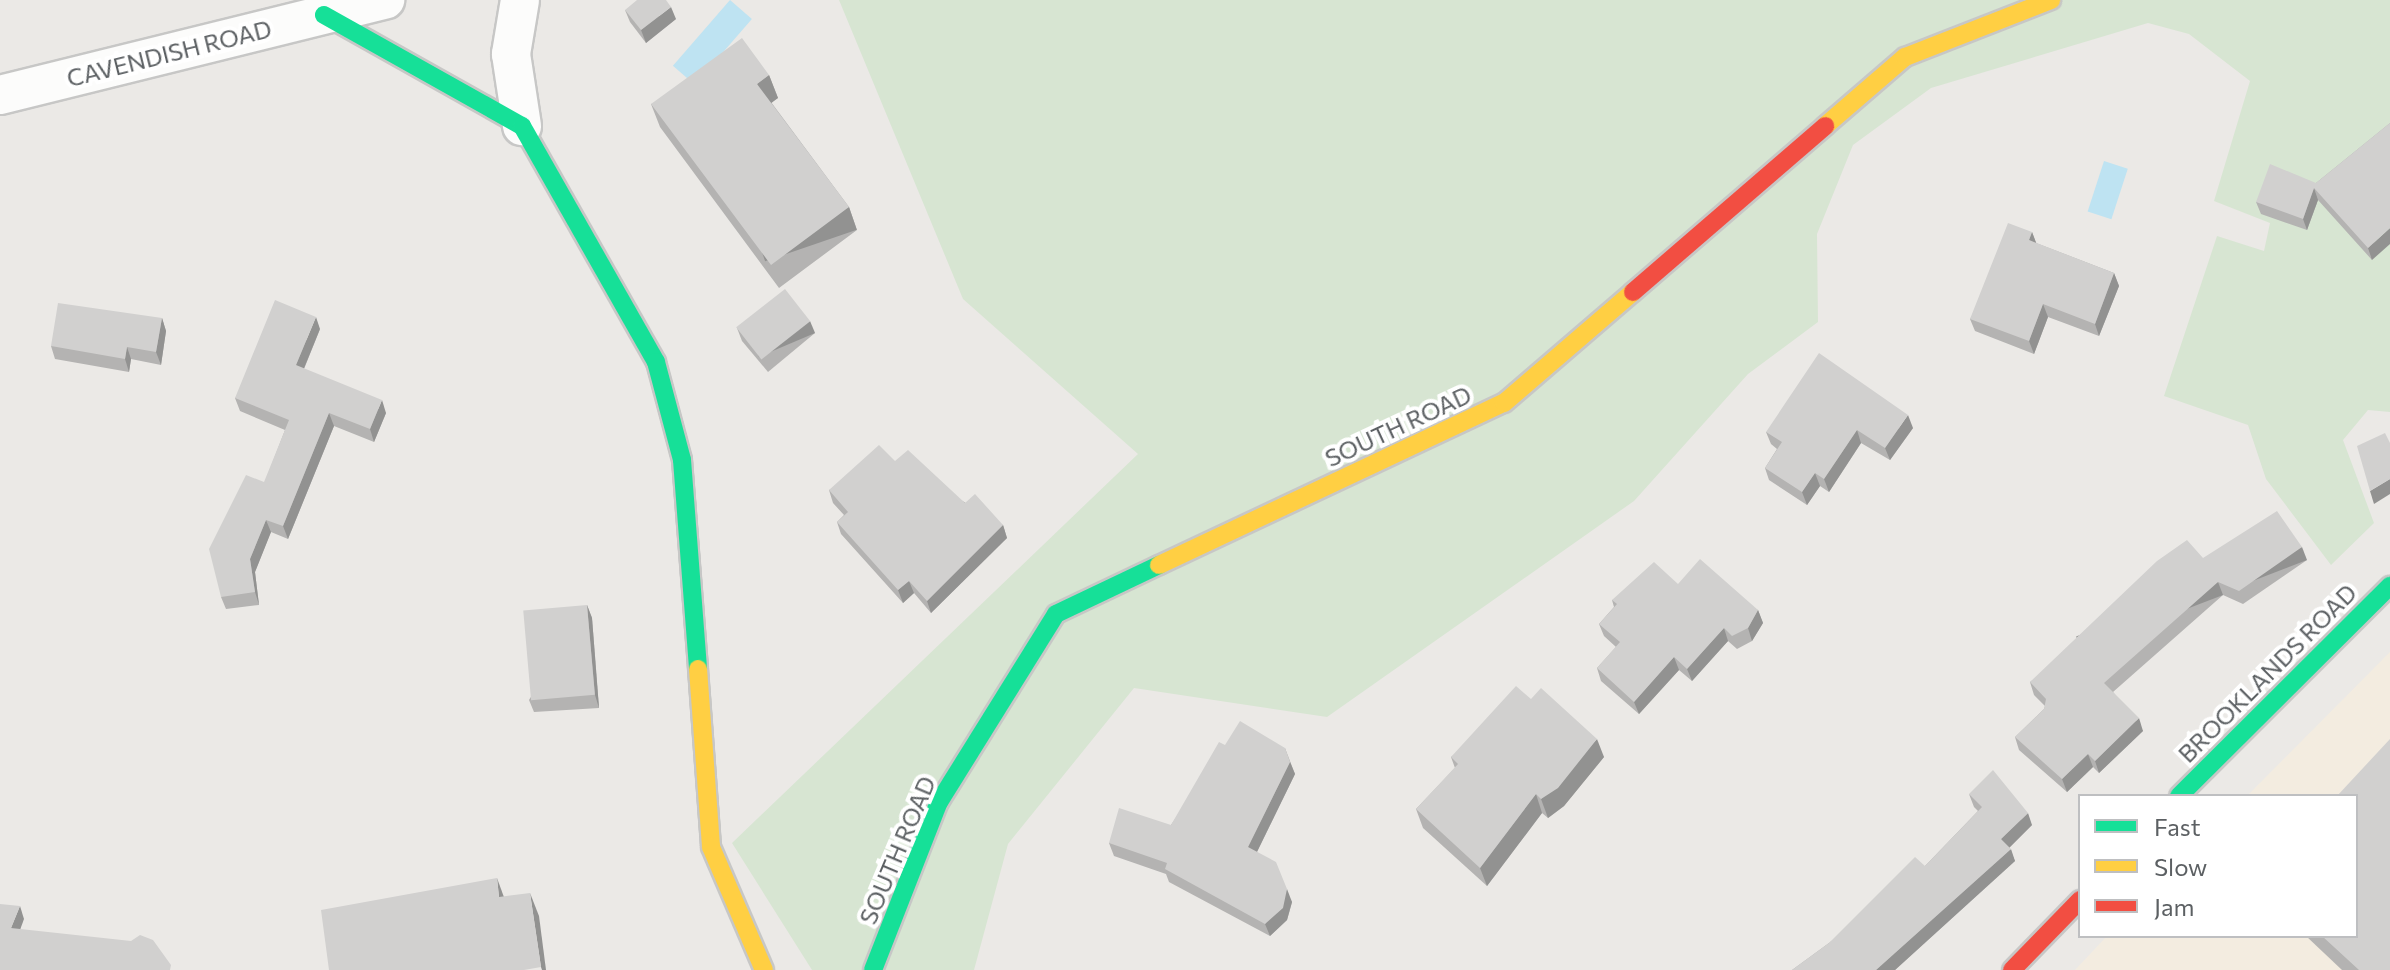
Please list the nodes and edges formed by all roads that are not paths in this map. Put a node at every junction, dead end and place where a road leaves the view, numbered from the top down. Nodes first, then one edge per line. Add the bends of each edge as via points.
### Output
1 (385, 0) edge
2 (520, 0) edge
3 (2051, 0) edge
4 (324, 15) junction
5 (0, 95) edge
6 (522, 126) junction
7 (2390, 586) edge
8 (2181, 794) edge
9 (2078, 902) edge
10 (764, 970) edge
11 (873, 970) edge
12 (2012, 970) edge

1 - 4 street, CAVENDISH ROAD
2 - 6 street via 511,54
3 - 11 street, SOUTH ROAD via 1905,57 1504,403 1056,614 939,802
4 - 5 street, CAVENDISH ROAD
4 - 6 street
6 - 10 street via 656,362 670,406 682,460 711,847
7 - 8 street, BROOKLANDS ROAD
9 - 12 street

